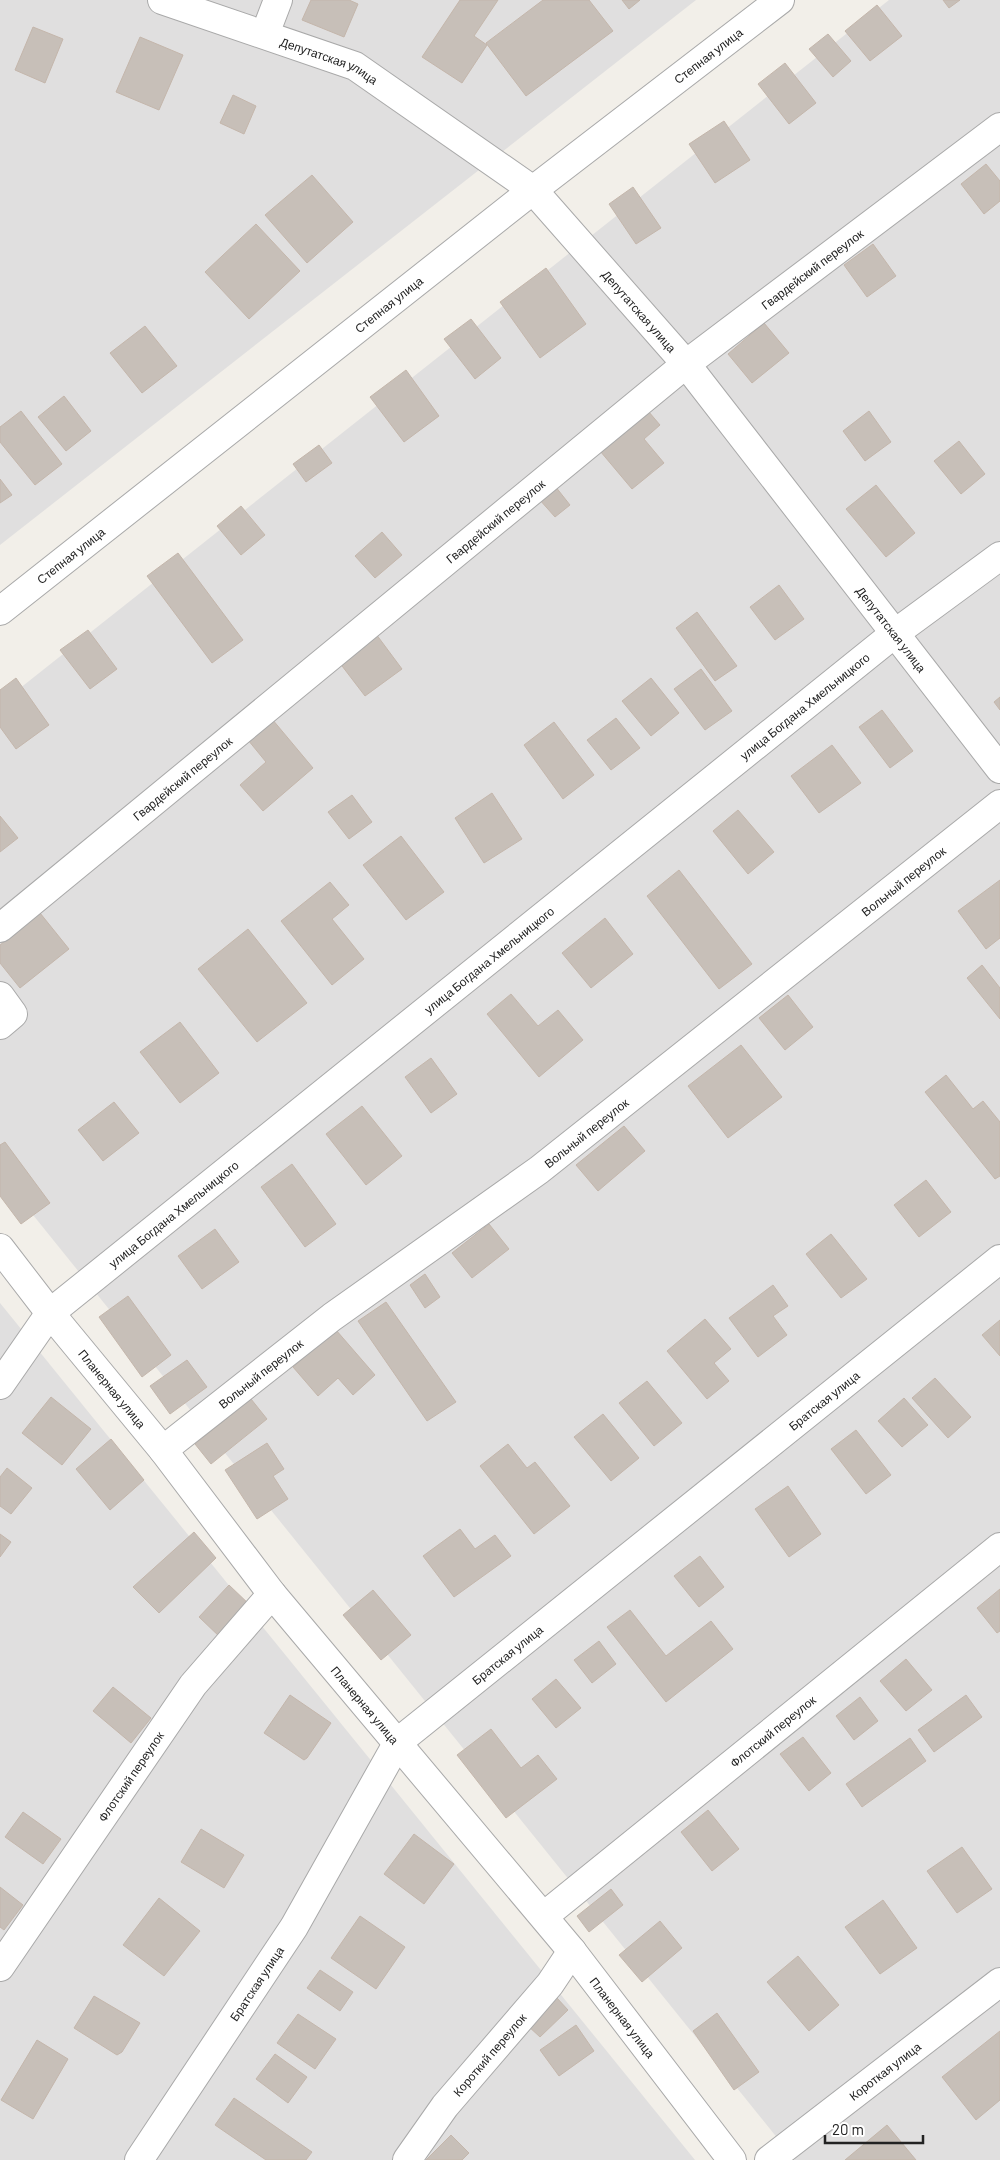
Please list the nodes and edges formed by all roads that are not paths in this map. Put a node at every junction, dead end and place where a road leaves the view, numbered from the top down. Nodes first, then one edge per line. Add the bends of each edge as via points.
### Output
1 (162, 0) edge
2 (278, 0) edge
3 (780, 0) edge
4 (265, 34) junction
5 (1000, 126) edge
6 (533, 190) junction
7 (686, 364) junction
8 (1000, 556) edge
9 (0, 611) edge
10 (894, 634) junction
11 (1000, 769) edge
12 (1000, 804) edge
13 (0, 928) edge
14 (0, 996) edge
15 (0, 1025) edge
16 (0, 1248) edge
17 (1000, 1259) edge
18 (50, 1313) junction
19 (0, 1385) edge
20 (163, 1450) junction
21 (1000, 1548) edge
22 (272, 1594) junction
23 (398, 1742) junction
24 (544, 1916) junction
25 (572, 1951) junction
26 (0, 1967) edge
27 (1000, 1982) edge
28 (139, 2160) edge
29 (407, 2160) edge
30 (732, 2160) edge
31 (769, 2160) edge

1 - 4 street, Депутатская улица
2 - 4 street
3 - 6 street, Степная улица
4 - 6 street, Депутатская улица via 355,66
5 - 7 street, Гвардейский переулок
6 - 7 street, Депутатская улица
6 - 9 street, Степная улица
7 - 10 street, Депутатская улица
7 - 13 street, Гвардейский переулок
8 - 10 street, улица Богдана Хмельницкого
10 - 11 street, Депутатская улица
10 - 18 street, улица Богдана Хмельницкого
12 - 20 street, Вольный переулок via 540,1170 332,1317
14 - 15 street via 13,1014
16 - 18 street, Планерная улица
17 - 23 street, Братская улица
18 - 19 street, улица Богдана Хмельницкого
18 - 20 street, Планерная улица
20 - 22 street, Планерная улица
21 - 24 street, Флотский переулок
22 - 23 street, Планерная улица
22 - 26 street, Флотский переулок via 193,1685
23 - 24 street, Планерная улица
23 - 28 street, Братская улица via 294,1928
24 - 25 street, Планерная улица
25 - 29 street, Короткий переулок via 550,1984 445,2106
25 - 30 street, Планерная улица
27 - 31 street, Короткая улица

